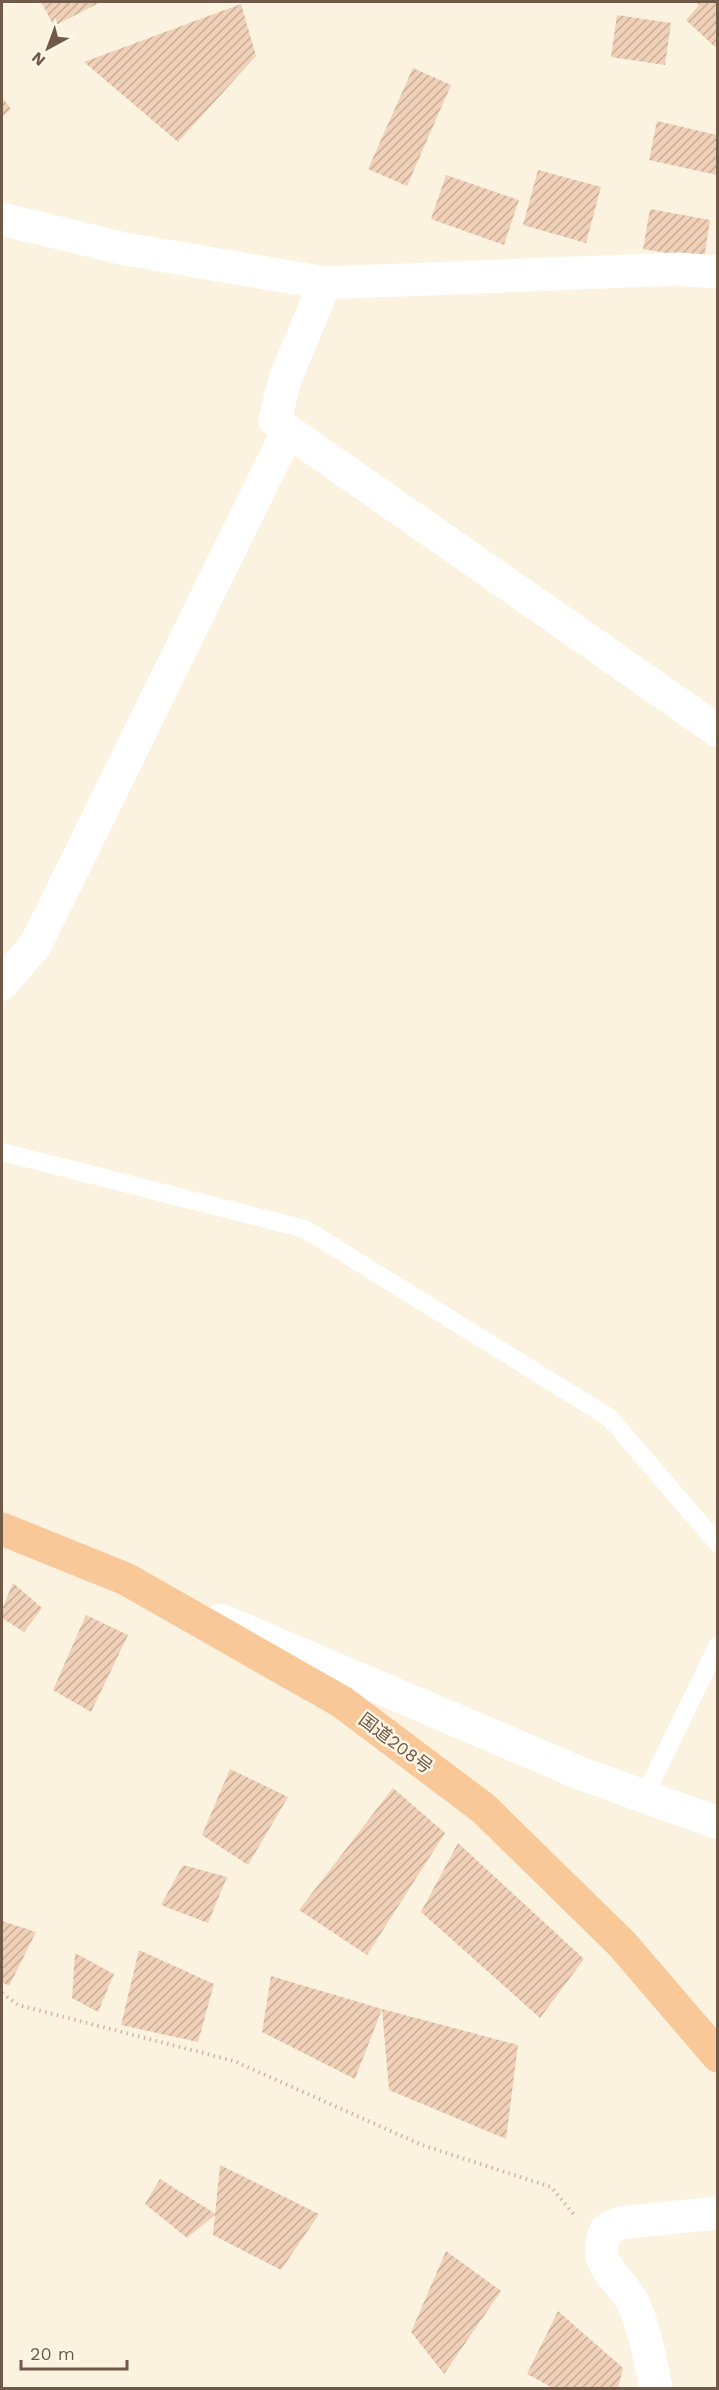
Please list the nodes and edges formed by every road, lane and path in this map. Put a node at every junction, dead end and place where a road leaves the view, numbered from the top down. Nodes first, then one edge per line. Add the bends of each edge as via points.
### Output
1 (2, 219) edge
2 (717, 272) edge
3 (325, 283) junction
4 (288, 431) junction
5 (717, 730) edge
6 (2, 984) edge
7 (2, 1152) edge
8 (2, 1529) edge
9 (717, 1544) edge
10 (126, 1579) junction
11 (717, 1645) edge
12 (644, 1797) junction
13 (717, 1823) edge
14 (2, 1993) edge
15 (717, 2056) edge
16 (717, 2213) edge
17 (600, 2245) junction
18 (656, 2388) edge

1 - 3 street via 125,249
2 - 3 street via 678,269
3 - 4 street via 285,379 275,420
4 - 5 street
4 - 6 street via 36,944
7 - 9 lane via 305,1229 610,1418
8 - 10 highway, 国道208号
10 - 12 street
10 - 15 highway, 国道208号 via 342,1702 483,1808 622,1944
11 - 12 lane
12 - 13 street
14 - 17 path via 18,2005 234,2061 422,2145 551,2187
16 - 17 street via 621,2223 606,2230
17 - 18 street via 603,2263 635,2305

